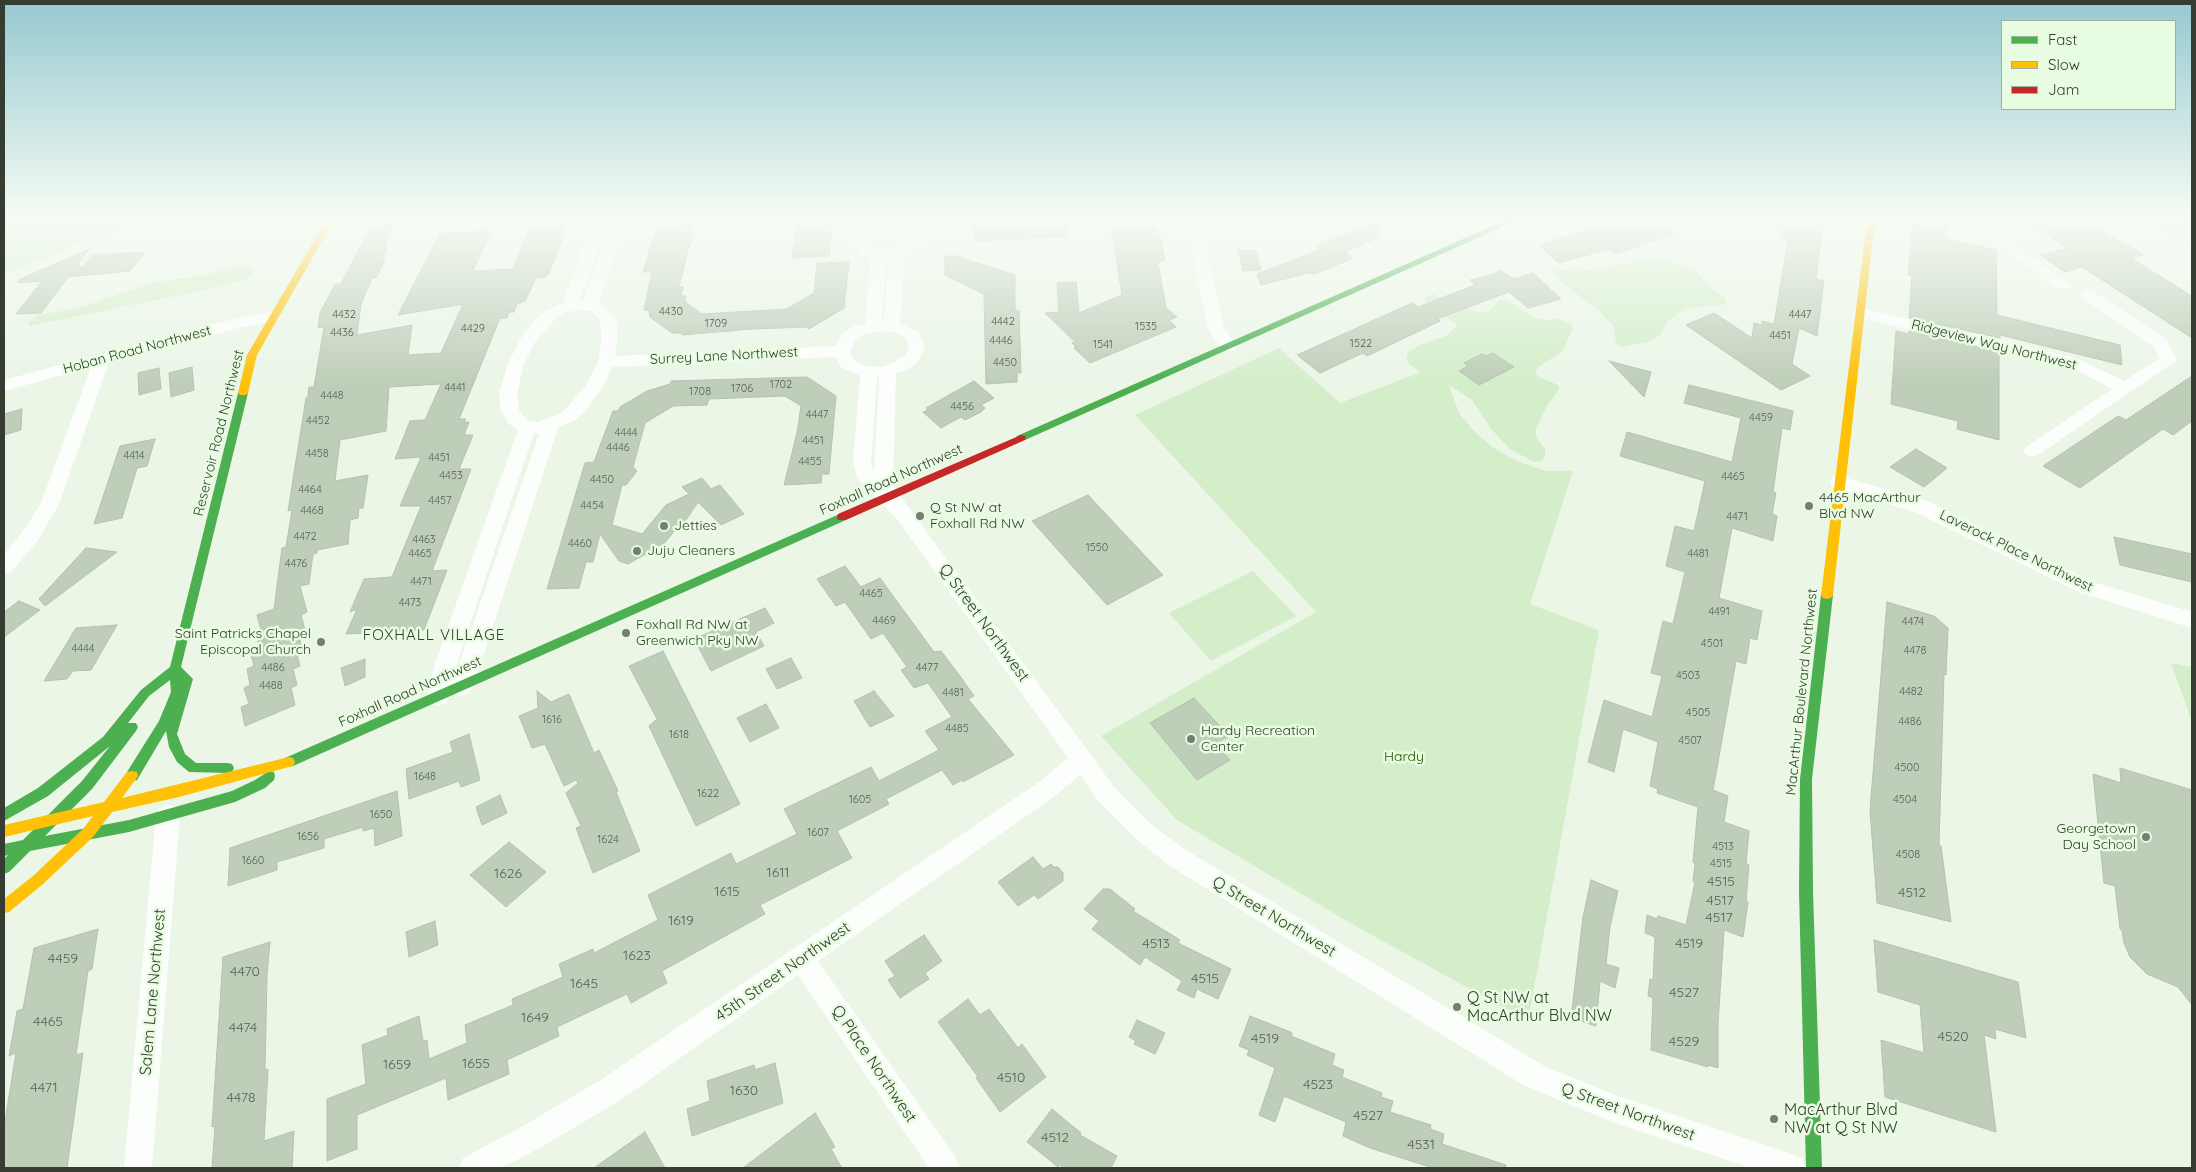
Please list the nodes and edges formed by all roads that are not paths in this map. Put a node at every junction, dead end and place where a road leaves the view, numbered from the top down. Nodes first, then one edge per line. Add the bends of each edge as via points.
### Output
1 (297, 275) edge
2 (581, 275) edge
3 (600, 275) edge
4 (877, 275) edge
5 (895, 275) edge
6 (1205, 275) edge
7 (1391, 275) edge
8 (1865, 275) edge
9 (2049, 275) edge
10 (2064, 285) dead end
11 (2088, 295) dead end
12 (590, 305) junction
13 (570, 306) junction
14 (1860, 313) junction
15 (272, 317) junction
16 (892, 326) junction
17 (873, 327) junction
18 (1229, 346) junction
19 (842, 351) junction
20 (102, 359) junction
21 (606, 362) junction
22 (888, 370) junction
23 (869, 371) junction
24 (4, 385) edge
25 (2125, 388) junction
26 (551, 424) junction
27 (528, 426) junction
28 (2032, 451) dead end
29 (1839, 482) junction
30 (889, 497) junction
31 (4, 567) edge
32 (2192, 620) edge
33 (175, 669) junction
34 (462, 687) junction
35 (438, 697) junction
36 (1082, 760) junction
37 (279, 766) junction
38 (108, 808) junction
39 (4, 815) edge
40 (168, 816) junction
41 (53, 820) junction
42 (4, 831) edge
43 (88, 833) junction
44 (28, 846) junction
45 (4, 850) edge
46 (4, 868) edge
47 (4, 907) edge
48 (802, 959) junction
49 (138, 1168) edge
50 (473, 1168) edge
51 (946, 1168) edge
52 (1792, 1168) edge
53 (1814, 1168) edge

1 - 15 main road, Reservoir Road Northwest
2 - 13 street
3 - 12 street
4 - 17 street
5 - 16 street
6 - 18 street via 1216,328
7 - 18 main road, Foxhall Road Northwest
8 - 14 main road, MacArthur Boulevard Northwest
9 - 10 street
11 - 25 street via 2160,343 2170,360
12 - 13 street
12 - 21 street via 604,312 608,319 610,337
13 - 27 street via 551,314 540,324 516,364 508,393 510,411 514,420
14 - 25 street, Ridgeview Way Northwest via 2076,364
14 - 29 main road, MacArthur Boulevard Northwest
15 - 20 street, Hoban Road Northwest via 241,322
15 - 33 main road, Reservoir Road Northwest via 250,363
16 - 17 street
16 - 22 street via 913,336 917,347 912,358 900,367
17 - 19 street via 848,338
18 - 30 main road, Foxhall Road Northwest
19 - 21 street, Surrey Lane Northwest
19 - 23 street via 847,363
20 - 24 street, Hoban Road Northwest
20 - 31 street via 50,504 32,535
21 - 26 street via 580,406 569,416
22 - 23 street
22 - 30 street, Q Street Northwest via 883,464 884,486
23 - 30 street, Q Street Northwest via 862,463 867,479
25 - 28 street
26 - 27 street via 538,428
26 - 34 street
27 - 35 street via 446,663
29 - 32 street, Laverock Place Northwest via 1920,506 2086,587
29 - 53 main road, MacArthur Boulevard Northwest via 1806,779
30 - 34 main road, Foxhall Road Northwest
30 - 36 street, Q Street Northwest
33 - 37 main road via 187,679 171,734 181,758 193,768 226,769 255,764
33 - 38 main road, Reservoir Road Northwest via 177,692 164,723 130,780
33 - 39 main road via 145,693 107,741 43,792
33 - 41 main road, Reservoir Road Northwest via 87,785
34 - 35 main road, Foxhall Road Northwest
35 - 37 main road, Foxhall Road Northwest
36 - 48 street, 45th Street Northwest via 1053,784
36 - 52 street, Q Street Northwest via 1107,795 1144,833 1169,852 1535,1076 1586,1098
37 - 38 main road, Foxhall Road Northwest via 256,769
37 - 40 main road, Foxhall Road Northwest via 260,784 235,796
38 - 41 main road, Foxhall Road Northwest
38 - 43 main road, Reservoir Road Northwest
40 - 43 main road, Foxhall Road Northwest
40 - 49 street, Salem Lane Northwest
41 - 42 main road, Foxhall Road Northwest
41 - 44 main road, Reservoir Road Northwest
43 - 44 main road, Foxhall Road Northwest
43 - 47 main road, Reservoir Road Northwest
44 - 45 main road, Foxhall Road Northwest
44 - 46 main road, Reservoir Road Northwest
48 - 50 street, 45th Street Northwest via 609,1091 528,1140
48 - 51 street, Q Place Northwest

